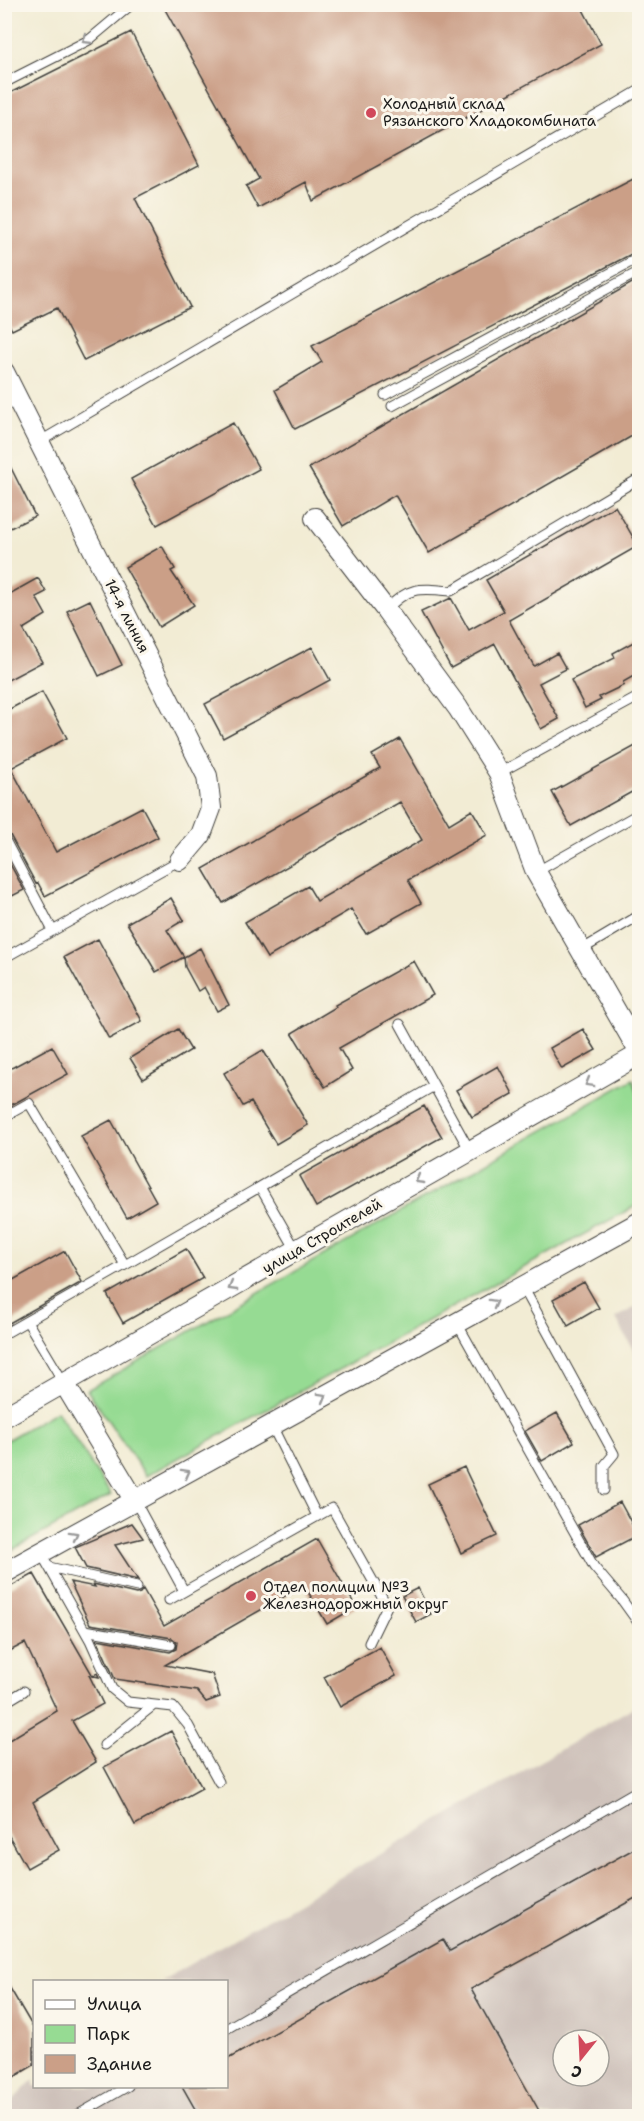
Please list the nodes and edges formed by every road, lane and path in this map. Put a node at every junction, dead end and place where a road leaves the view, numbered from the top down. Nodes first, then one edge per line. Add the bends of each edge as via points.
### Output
1 (132, 4) edge
2 (4, 83) edge
3 (639, 90) edge
4 (639, 257) edge
5 (639, 271) edge
6 (4, 372) edge
7 (385, 395) dead end
8 (392, 406) dead end
9 (39, 442) junction
10 (639, 478) edge
11 (315, 518) dead end
12 (386, 610) junction
13 (639, 696) edge
14 (499, 773) junction
15 (639, 813) edge
16 (4, 838) edge
17 (180, 860) joint
18 (536, 872) junction
19 (639, 915) edge
20 (53, 931) junction
21 (581, 950) junction
22 (4, 958) edge
23 (400, 1024) dead end
24 (639, 1054) edge
25 (434, 1086) junction
26 (4, 1117) edge
27 (470, 1151) junction
28 (260, 1187) junction
29 (639, 1222) edge
30 (296, 1250) junction
31 (125, 1265) junction
32 (523, 1287) junction
33 (27, 1321) junction
34 (458, 1323) junction
35 (4, 1334) edge
36 (64, 1383) junction
37 (4, 1417) edge
38 (272, 1426) junction
39 (604, 1490) dead end
40 (135, 1501) junction
41 (317, 1516) junction
42 (45, 1560) junction
43 (4, 1574) edge
44 (136, 1587) dead end
45 (184, 1591) junction
46 (169, 1600) dead end
47 (639, 1625) edge
48 (85, 1630) junction
49 (369, 1643) dead end
50 (171, 1645) dead end
51 (24, 1691) dead end
52 (4, 1703) edge
53 (154, 1705) junction
54 (104, 1745) dead end
55 (219, 1782) dead end
56 (639, 1788) edge
57 (228, 2028) edge
58 (125, 2088) edge
59 (76, 2116) edge

1 -> 2 lane via 89,40
3 - 9 lane
4 - 7 lane
5 - 8 lane
6 - 9 street, 14-я линия
9 - 17 street, 14-я линия via 207,776 211,808 201,835
10 - 12 lane via 451,591 424,588 401,594
11 - 12 street
12 - 14 street via 458,708
13 - 14 lane
14 - 18 street
15 - 18 lane
16 - 20 lane
17 - 20 lane
18 - 21 street
19 - 21 lane
20 - 22 lane
21 - 24 street
23 - 25 lane
24 -> 27 street, улица Строителей
25 - 27 lane
25 - 28 lane
26 - 31 lane via 29,1103
27 -> 30 street, улица Строителей
28 - 30 lane
28 - 31 lane
29 - 32 street
30 -> 36 street, улица Строителей
31 - 33 lane
34 -> 32 street
32 - 39 lane via 614,1454 604,1466
33 - 35 lane
33 - 36 lane
38 -> 34 street
34 - 47 lane via 594,1567
36 - 37 street, улица Строителей
36 - 40 street
40 -> 38 street
38 - 41 lane
42 -> 40 street
40 - 45 lane
41 - 45 lane
41 - 49 lane via 332,1508 387,1606
42 - 43 street
42 - 44 lane
42 - 48 lane
45 - 46 lane
48 - 50 lane
48 - 53 lane via 112,1689 128,1702
51 - 52 lane
53 - 54 lane
53 - 55 lane via 173,1707 188,1725
56 - 57 lane
58 - 59 lane

